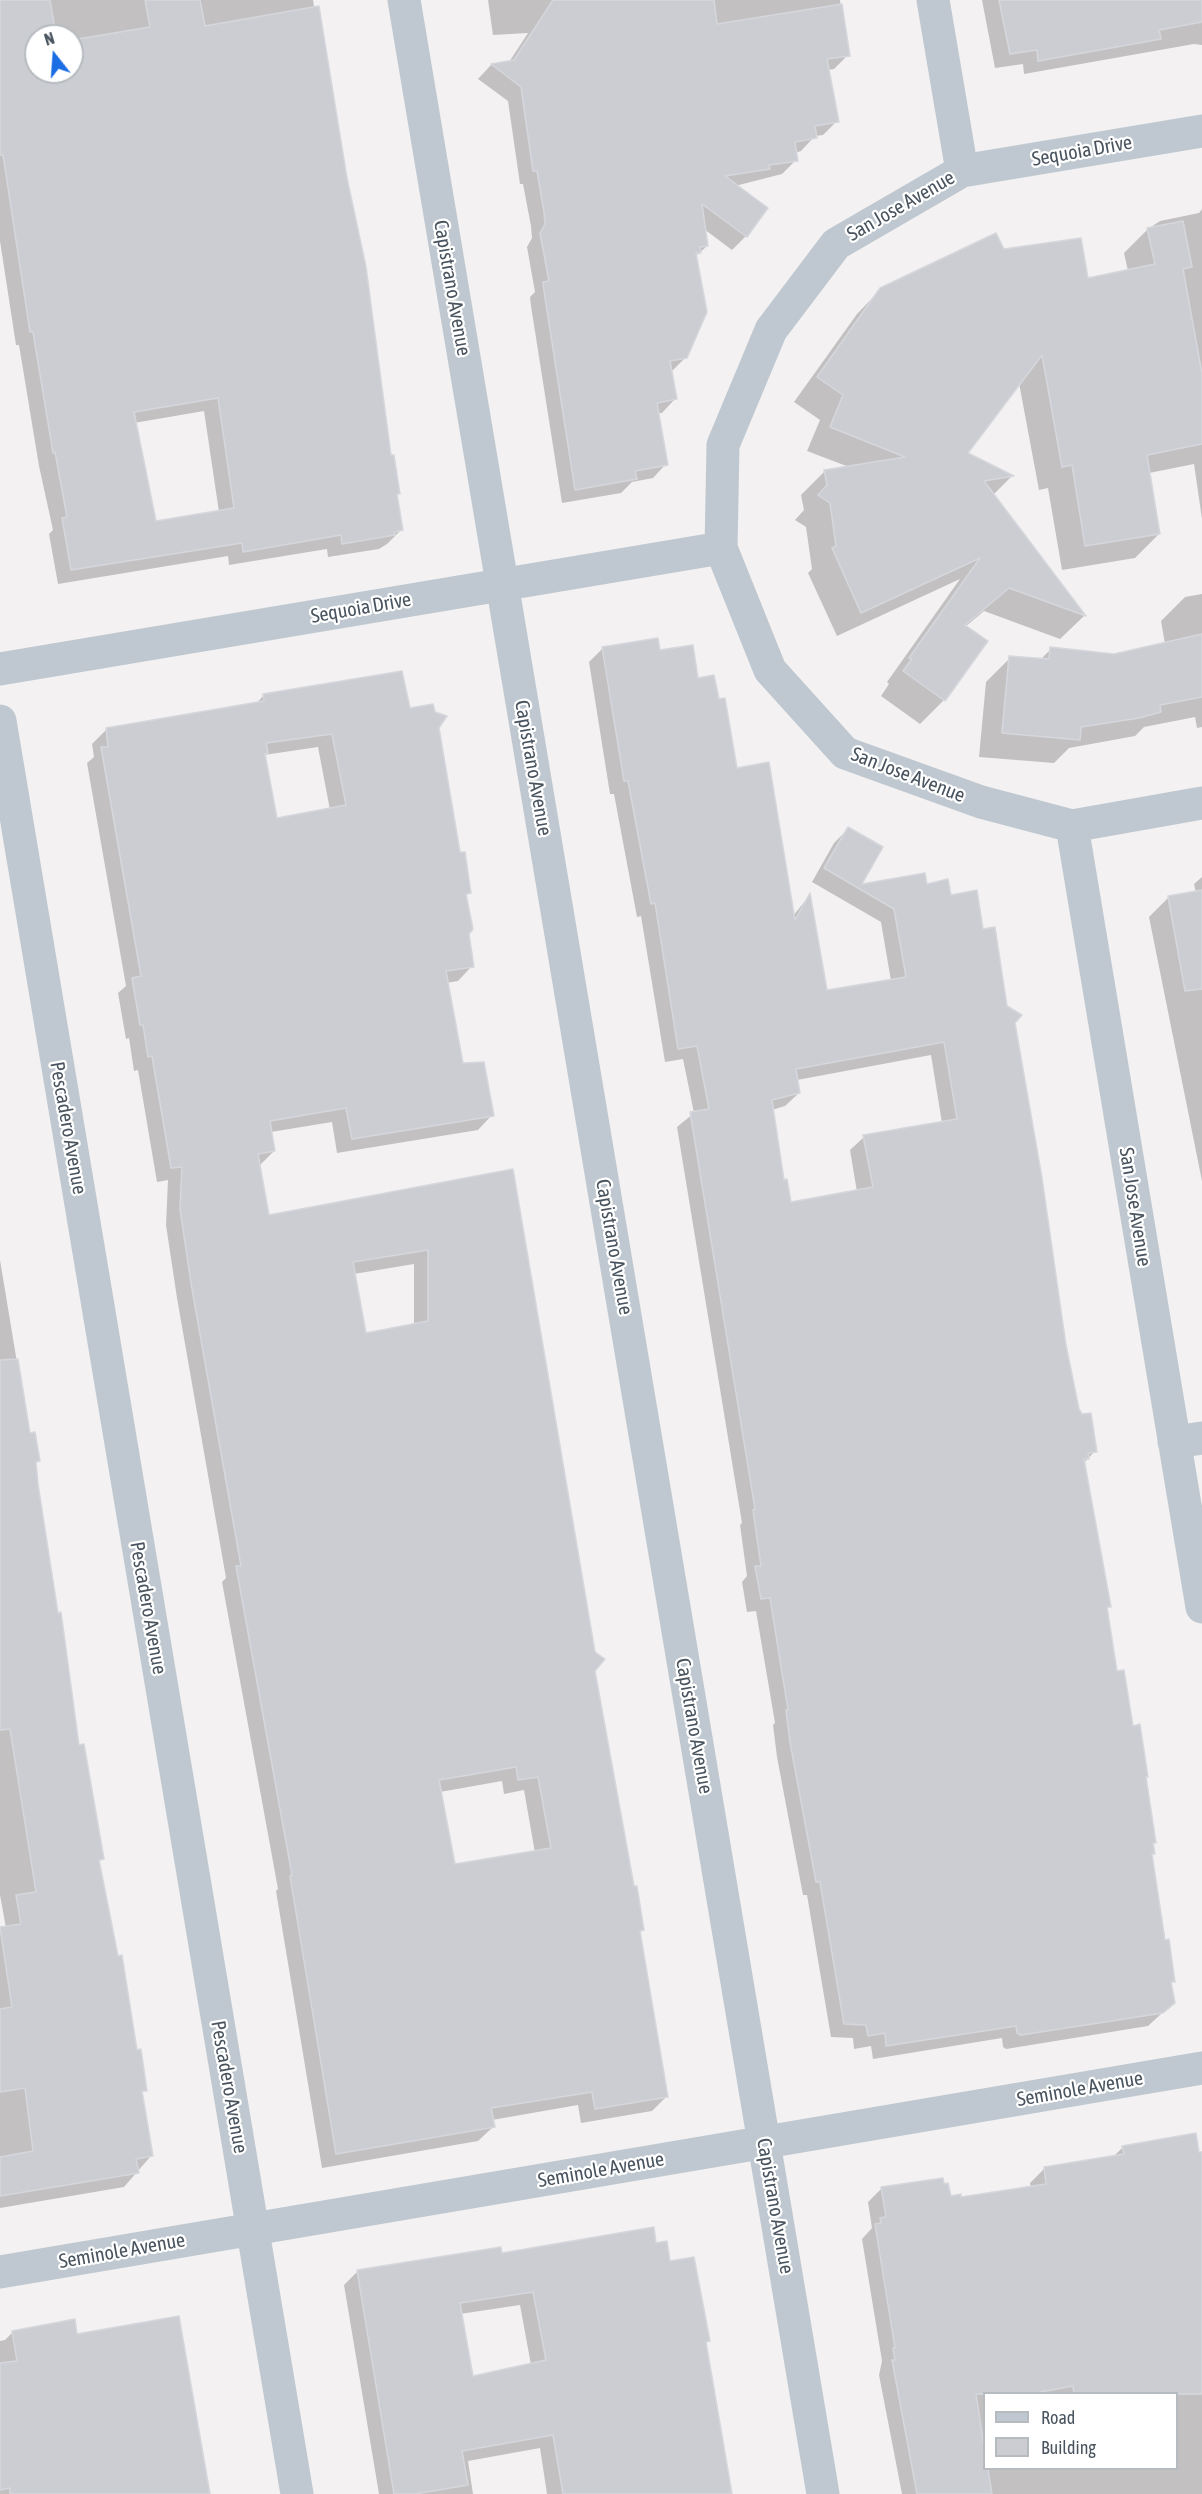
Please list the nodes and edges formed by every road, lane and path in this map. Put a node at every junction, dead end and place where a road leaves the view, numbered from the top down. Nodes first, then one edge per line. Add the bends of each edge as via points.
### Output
1 (404, 0) edge
2 (933, 0) edge
3 (1202, 131) edge
4 (962, 171) junction
5 (721, 548) junction
6 (502, 585) junction
7 (0, 669) edge
8 (0, 721) edge
9 (1202, 803) edge
10 (1072, 826) junction
11 (1188, 1440) edge
12 (1202, 1607) edge
13 (1202, 2068) edge
14 (764, 2143) junction
15 (252, 2229) junction
16 (0, 2272) edge
17 (297, 2494) edge
18 (823, 2494) edge

1 - 6 street, Capistrano Avenue
2 - 4 street, San Jose Avenue
3 - 4 street, Sequoia Drive
4 - 5 street, San Jose Avenue via 836,244 771,330 723,445
5 - 6 street, Sequoia Drive
5 - 10 street, San Jose Avenue via 770,670 845,753 981,802
6 - 7 street, Sequoia Drive
6 - 14 street, Capistrano Avenue
8 - 15 street, Pescadero Avenue
9 - 10 street
10 - 11 street, San Jose Avenue
11 - 12 street, San Jose Avenue
13 - 14 street, Seminole Avenue
14 - 15 street, Seminole Avenue
14 - 18 street, Capistrano Avenue
15 - 16 street, Seminole Avenue
15 - 17 street, Pescadero Avenue

